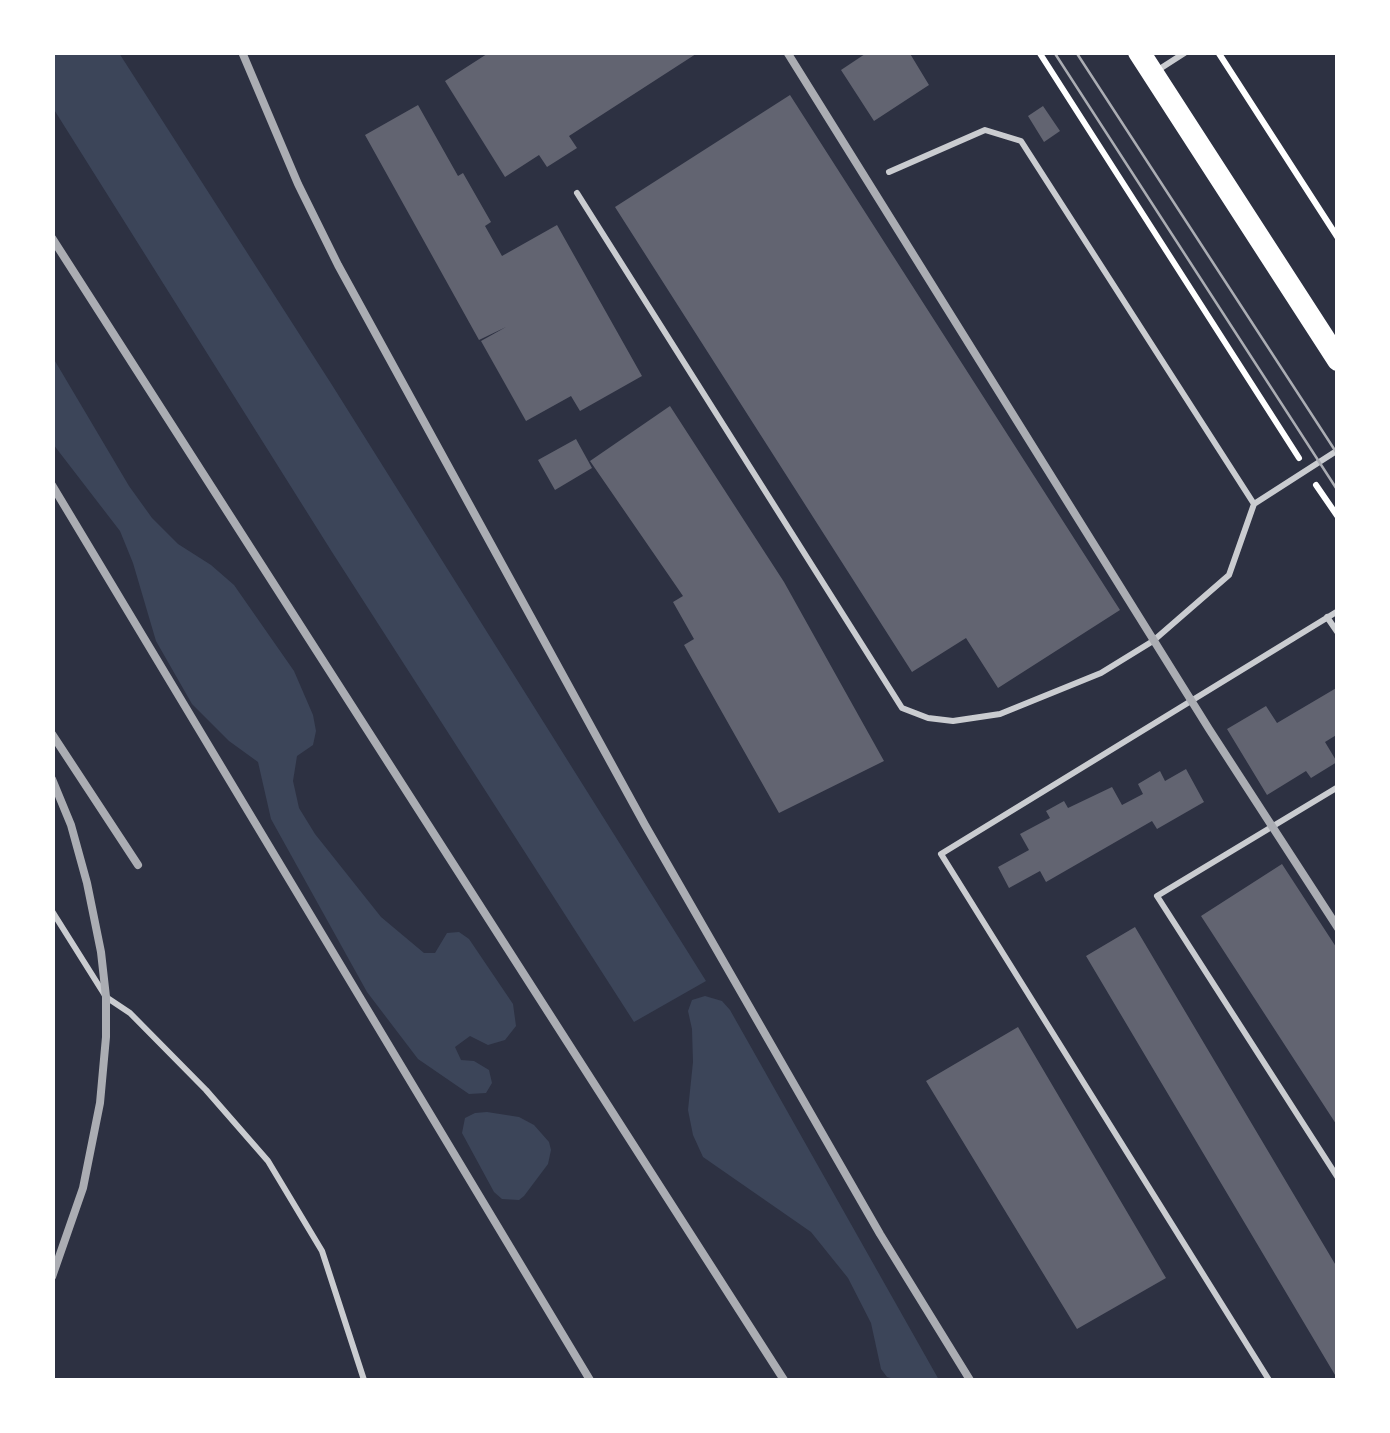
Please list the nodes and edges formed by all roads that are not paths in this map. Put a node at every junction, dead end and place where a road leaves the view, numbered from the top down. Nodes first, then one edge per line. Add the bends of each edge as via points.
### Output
1 (1140, 52) edge
2 (1186, 52) edge
3 (1153, 74) junction
4 (888, 172) dead end
5 (577, 192) dead end
6 (1338, 360) edge
7 (1338, 450) edge
8 (1254, 504) junction
9 (1338, 611) edge
10 (1328, 617) junction
11 (1338, 632) edge
12 (1338, 787) edge
13 (52, 911) edge
14 (1338, 1178) edge
15 (364, 1380) edge
16 (1268, 1380) edge

1 - 3 main road
2 - 3 lane
3 - 6 main road
4 - 8 lane via 985,130 1021,140
5 - 8 lane via 902,708 953,721 1000,714 1101,674 1229,575
7 - 8 lane
9 - 10 lane
10 - 11 lane
10 - 16 lane via 941,854
12 - 14 lane via 1157,896
13 - 15 lane via 106,997 130,1013 268,1161 322,1252

